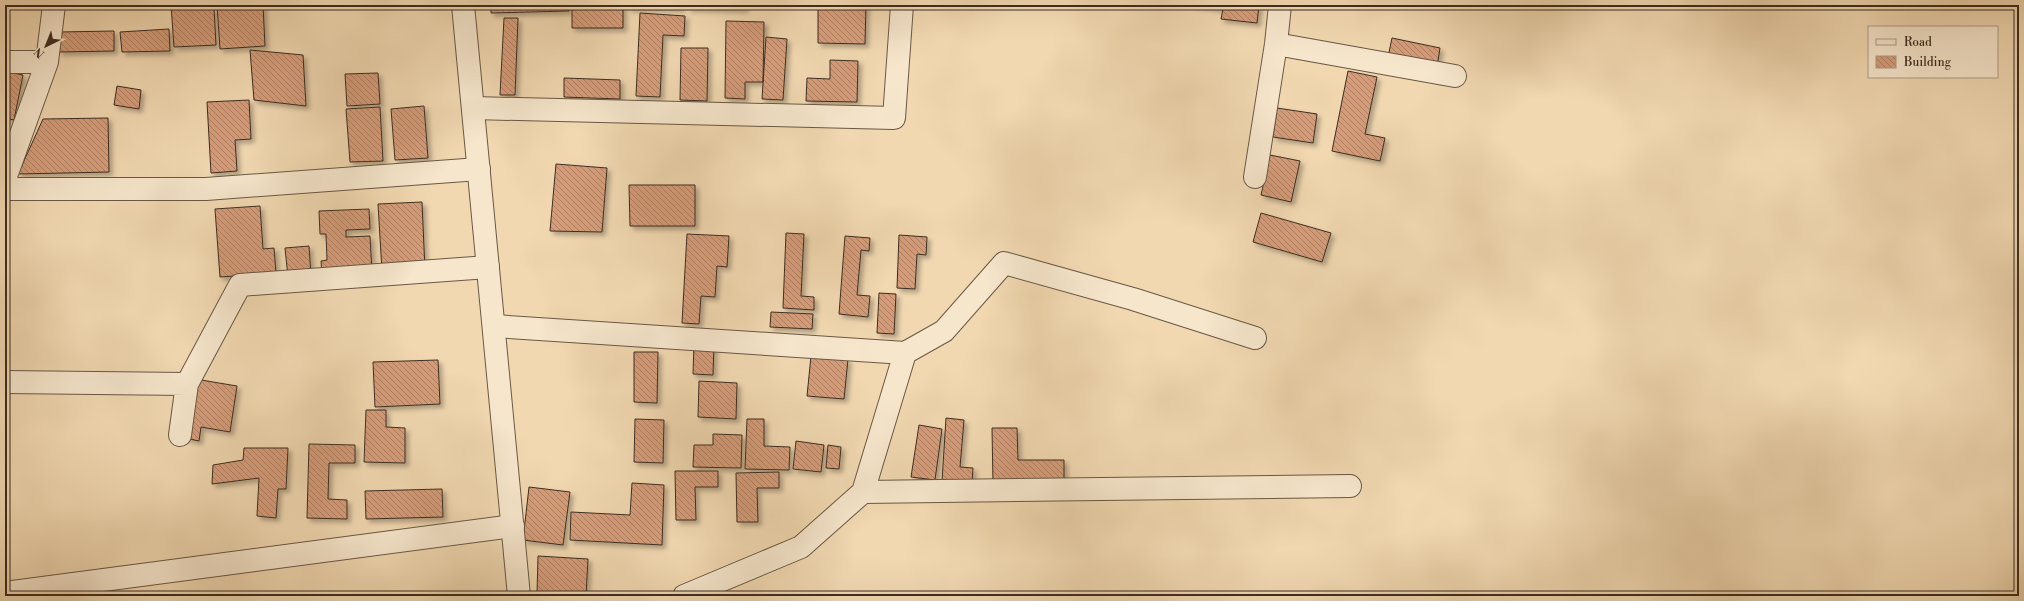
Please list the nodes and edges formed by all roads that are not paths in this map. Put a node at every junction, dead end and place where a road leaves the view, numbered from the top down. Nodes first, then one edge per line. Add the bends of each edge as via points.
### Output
1 (54, 5) edge
2 (463, 5) edge
3 (902, 5) edge
4 (1280, 5) edge
5 (1276, 44) junction
6 (5, 62) edge
7 (47, 62) junction
8 (1455, 76) dead end
9 (473, 108) junction
10 (479, 169) junction
11 (1255, 177) dead end
12 (5, 179) edge
13 (5, 189) edge
14 (488, 267) junction
15 (494, 326) junction
16 (1255, 338) dead end
17 (905, 353) junction
18 (5, 382) edge
19 (187, 384) junction
20 (180, 435) dead end
21 (1350, 486) dead end
22 (863, 492) junction
23 (513, 526) junction
24 (5, 593) edge
25 (519, 596) edge
26 (684, 596) edge

1 - 7 street
2 - 9 street
3 - 9 street via 894,118
4 - 5 street
5 - 8 street
5 - 11 street
6 - 7 street
7 - 12 street
9 - 10 street
10 - 13 street via 206,189
10 - 14 street
14 - 15 street
14 - 19 street via 240,285
15 - 17 street
15 - 23 street
16 - 17 street via 1134,299 1004,263 944,331
17 - 22 street
18 - 19 street
19 - 20 street
21 - 22 street
22 - 26 street via 801,547
23 - 24 street
23 - 25 street

